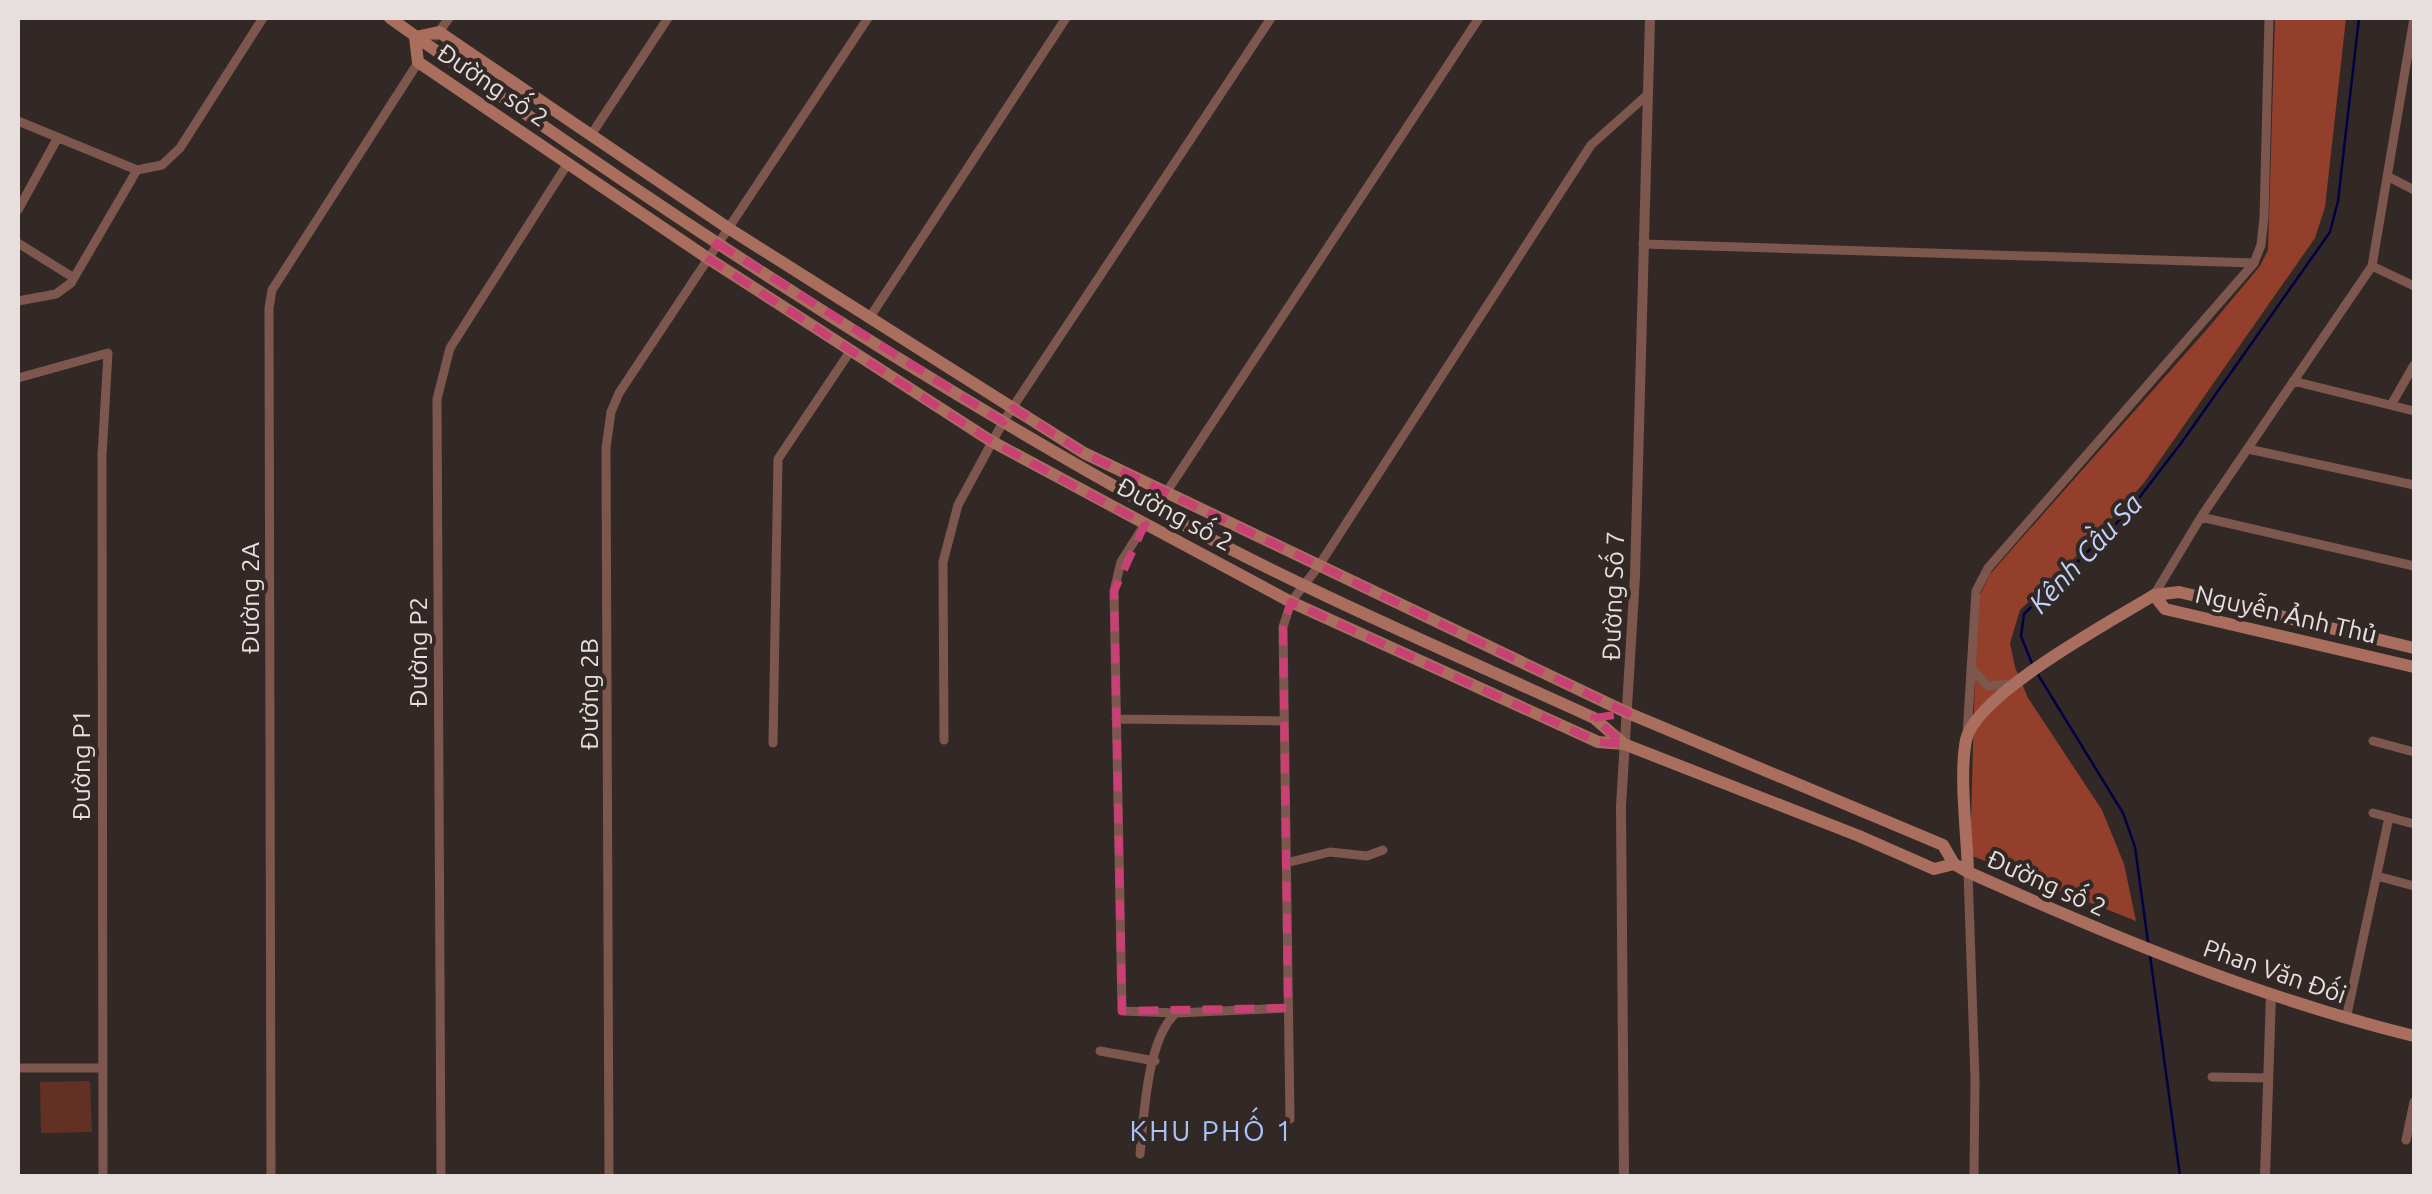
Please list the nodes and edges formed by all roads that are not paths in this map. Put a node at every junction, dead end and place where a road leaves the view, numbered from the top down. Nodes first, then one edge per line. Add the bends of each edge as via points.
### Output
1 (263, 18) edge
2 (392, 18) edge
3 (449, 18) edge
4 (668, 18) edge
5 (868, 18) edge
6 (1066, 18) edge
7 (1271, 18) edge
8 (1479, 18) edge
9 (1650, 18) edge
10 (2268, 18) edge
11 (2414, 18) edge
12 (439, 32) junction
13 (415, 37) junction
14 (430, 45) junction
15 (418, 62) junction
16 (2401, 93) junction
17 (1647, 95) junction
18 (2414, 99) edge
19 (18, 121) edge
20 (590, 136) junction
21 (57, 139) junction
22 (568, 164) junction
23 (136, 170) junction
24 (2387, 176) junction
25 (2414, 190) edge
26 (18, 210) edge
27 (728, 228) junction
28 (718, 242) junction
29 (18, 243) edge
30 (1644, 244) junction
31 (706, 257) junction
32 (2254, 263) junction
33 (2372, 266) junction
34 (74, 278) junction
35 (2414, 286) edge
36 (18, 301) edge
37 (870, 317) junction
38 (850, 350) junction
39 (2414, 365) edge
40 (18, 378) edge
41 (2293, 381) junction
42 (2391, 406) junction
43 (1013, 408) junction
44 (2414, 412) edge
45 (1003, 422) junction
46 (991, 441) junction
47 (2248, 449) junction
48 (2414, 486) edge
49 (1166, 493) junction
50 (1156, 508) junction
51 (2202, 517) junction
52 (1145, 524) junction
53 (1318, 566) junction
54 (2414, 566) edge
55 (1305, 583) junction
56 (2154, 595) junction
57 (1291, 602) junction
58 (2414, 648) edge
59 (1971, 667) junction
60 (2414, 668) edge
61 (2015, 684) junction
62 (1970, 694) junction
63 (1992, 703) junction
64 (1628, 714) junction
65 (1116, 718) junction
66 (1594, 718) junction
67 (1284, 721) junction
68 (1966, 737) junction
69 (944, 740) dead end
70 (2373, 741) dead end
71 (773, 743) dead end
72 (1624, 744) junction
73 (2414, 752) edge
74 (2373, 813) dead end
75 (2388, 817) junction
76 (2414, 824) edge
77 (1383, 850) dead end
78 (1286, 863) junction
79 (1954, 864) junction
80 (1968, 872) junction
81 (2377, 876) junction
82 (2414, 886) edge
83 (2123, 942) joint
84 (2271, 995) junction
85 (1288, 1008) junction
86 (1176, 1012) junction
87 (2346, 1019) junction
88 (2414, 1036) edge
89 (1100, 1052) dead end
90 (1155, 1061) junction
91 (18, 1068) edge
92 (100, 1068) junction
93 (2212, 1077) dead end
94 (2268, 1078) junction
95 (2414, 1102) edge
96 (1290, 1119) dead end
97 (2406, 1140) dead end
98 (1140, 1154) dead end
99 (103, 1176) edge
100 (271, 1176) edge
101 (440, 1176) edge
102 (609, 1176) edge
103 (1624, 1176) edge
104 (1974, 1176) edge
105 (2265, 1176) edge

1 - 23 street via 180,148 162,165
2 - 13 main road, Đường số 2
3 - 12 street, Đường 2A
4 - 20 street
5 - 27 street, Đường 2B
6 - 37 street
7 - 43 street
8 - 49 street
9 - 17 street, Đường Số 7
10 - 32 street via 2264,218
11 - 16 street
12 - 13 main road, Đường số 2
12 - 14 street, Đường 2A
12 - 20 main road, Đường số 2
13 - 14 main road, Đường số 2
13 - 15 main road, Đường số 2
14 - 15 street, Đường 2A
14 - 28 main road, Đường số 2
15 - 22 main road, Đường số 2
15 - 100 street, Đường 2A via 272,290 269,308
16 - 18 street
16 - 24 street
17 - 30 street, Đường Số 7
17 - 53 street via 1592,145
19 - 21 street
20 - 27 main road, Đường số 2
21 - 23 street
21 - 26 street
22 - 31 main road, Đường số 2
22 - 101 street, Đường P2 via 450,348 437,399
23 - 34 street
24 - 25 street
24 - 33 street
27 - 28 street, Đường 2B
27 - 37 main road, Đường số 2
28 - 31 street, Đường 2B
28 - 45 main road, Đường số 2
29 - 34 street
30 - 32 street
30 - 64 street, Đường Số 7
31 - 38 main road, Đường số 2
31 - 102 street, Đường 2B via 618,393 607,430
32 - 59 street via 1988,568 1976,591
33 - 35 street
33 - 41 street
34 - 36 street via 56,294
37 - 43 main road, Đường số 2
38 - 46 main road, Đường số 2
38 - 71 street via 778,459
39 - 42 street
40 - 92 street, Đường P1 via 108,353
41 - 42 street
41 - 47 street
42 - 44 street
43 - 45 street
43 - 49 main road, Đường số 2
45 - 46 street
45 - 50 main road, Đường số 2
46 - 52 main road, Đường số 2
46 - 69 street via 958,505 943,562
47 - 48 street
47 - 51 street
49 - 50 street
49 - 53 main road, Đường số 2
50 - 55 main road, Đường số 2
51 - 54 street
51 - 56 street
52 - 57 main road, Đường số 2
52 - 65 street via 1121,562 1114,591
53 - 55 street
53 - 64 main road, Đường số 2
55 - 57 street
55 - 66 main road, Đường số 2
56 - 58 main road, Nguyễn Ảnh Thủ via 2178,592
56 - 60 main road, Nguyễn Ảnh Thủ via 2166,609
56 - 61 main road
57 - 67 street via 1283,627
57 - 72 main road, Đường số 2 via 1598,742
59 - 61 street via 1988,686
59 - 62 street
61 - 63 main road
62 - 63 street
62 - 68 street
63 - 68 main road
64 - 66 main road, Đường số 2
64 - 72 street, Đường Số 7
64 - 79 main road, Đường số 2 via 1943,845
65 - 67 street
65 - 86 street via 1122,1011
66 - 72 main road, Đường số 2
67 - 78 street
68 - 80 main road
70 - 73 street
72 - 79 main road, Đường số 2 via 1934,870
72 - 103 street, Đường Số 7
74 - 75 street
75 - 76 street
75 - 81 street
77 - 78 street via 1367,856 1330,852
78 - 85 street
79 - 80 main road, Đường số 2
80 - 83 main road, Đường số 2
80 - 104 street
81 - 82 street
81 - 87 street
83 - 84 main road, Phan Văn Đối
84 - 87 main road, Phan Văn Đối
84 - 94 street
85 - 86 street
85 - 96 street
86 - 90 street via 1166,1022
87 - 88 main road, Phan Văn Đối
89 - 90 street
90 - 98 street
91 - 92 street
92 - 99 street, Đường P1
93 - 94 street
94 - 105 street
95 - 97 street

